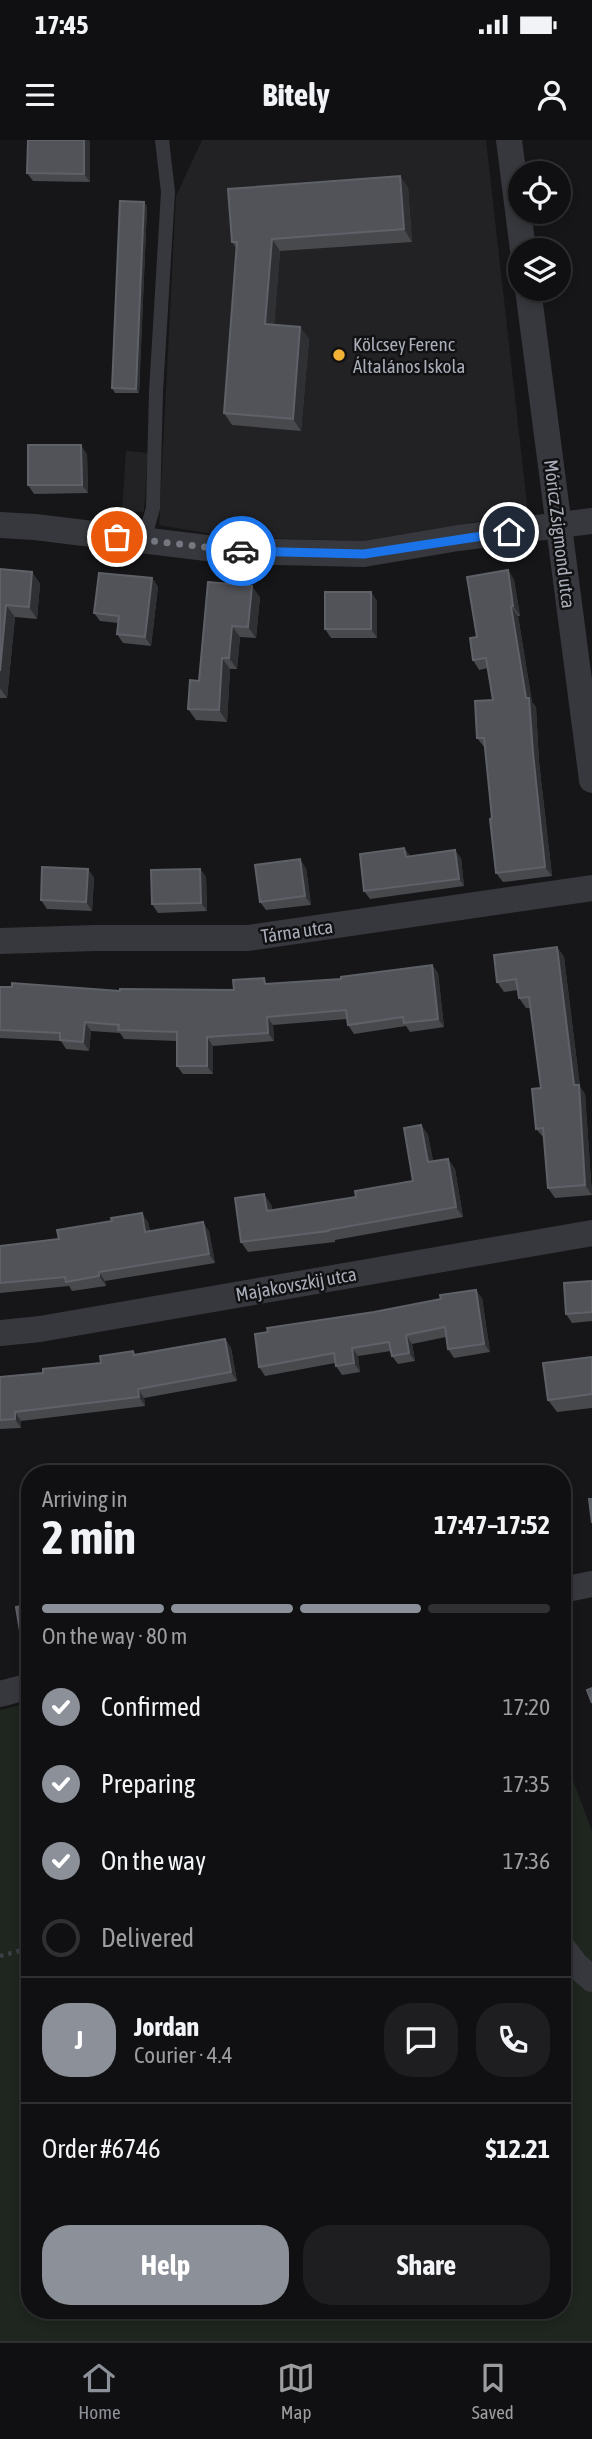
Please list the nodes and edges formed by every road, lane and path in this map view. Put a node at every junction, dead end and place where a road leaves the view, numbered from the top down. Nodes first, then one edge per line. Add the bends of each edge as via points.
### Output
1 (162, 140) edge
2 (509, 140) edge
3 (521, 238) edge
4 (530, 301) edge
5 (592, 521) edge
6 (0, 525) edge
7 (559, 526) junction
8 (144, 540) junction
9 (592, 780) edge
10 (592, 888) edge
11 (0, 941) edge
12 (592, 1233) edge
13 (0, 1333) edge
14 (592, 1584) edge
15 (571, 1588) edge
16 (21, 1688) edge
17 (0, 1693) edge
18 (21, 1950) edge
19 (0, 1956) edge
20 (571, 1959) edge
21 (592, 1979) edge

1 - 8 lane via 168,192 153,508
2 - 3 street
4 - 7 street, Móricz Zsigmond utca
5 - 7 street
6 - 8 street
7 - 8 street via 364,554 231,551
7 - 9 street, Móricz Zsigmond utca
10 - 11 street, Tárna utca via 248,938
12 - 13 street, Majakovszkij utca
14 - 15 street
16 - 17 street
18 - 19 path
20 - 21 street

